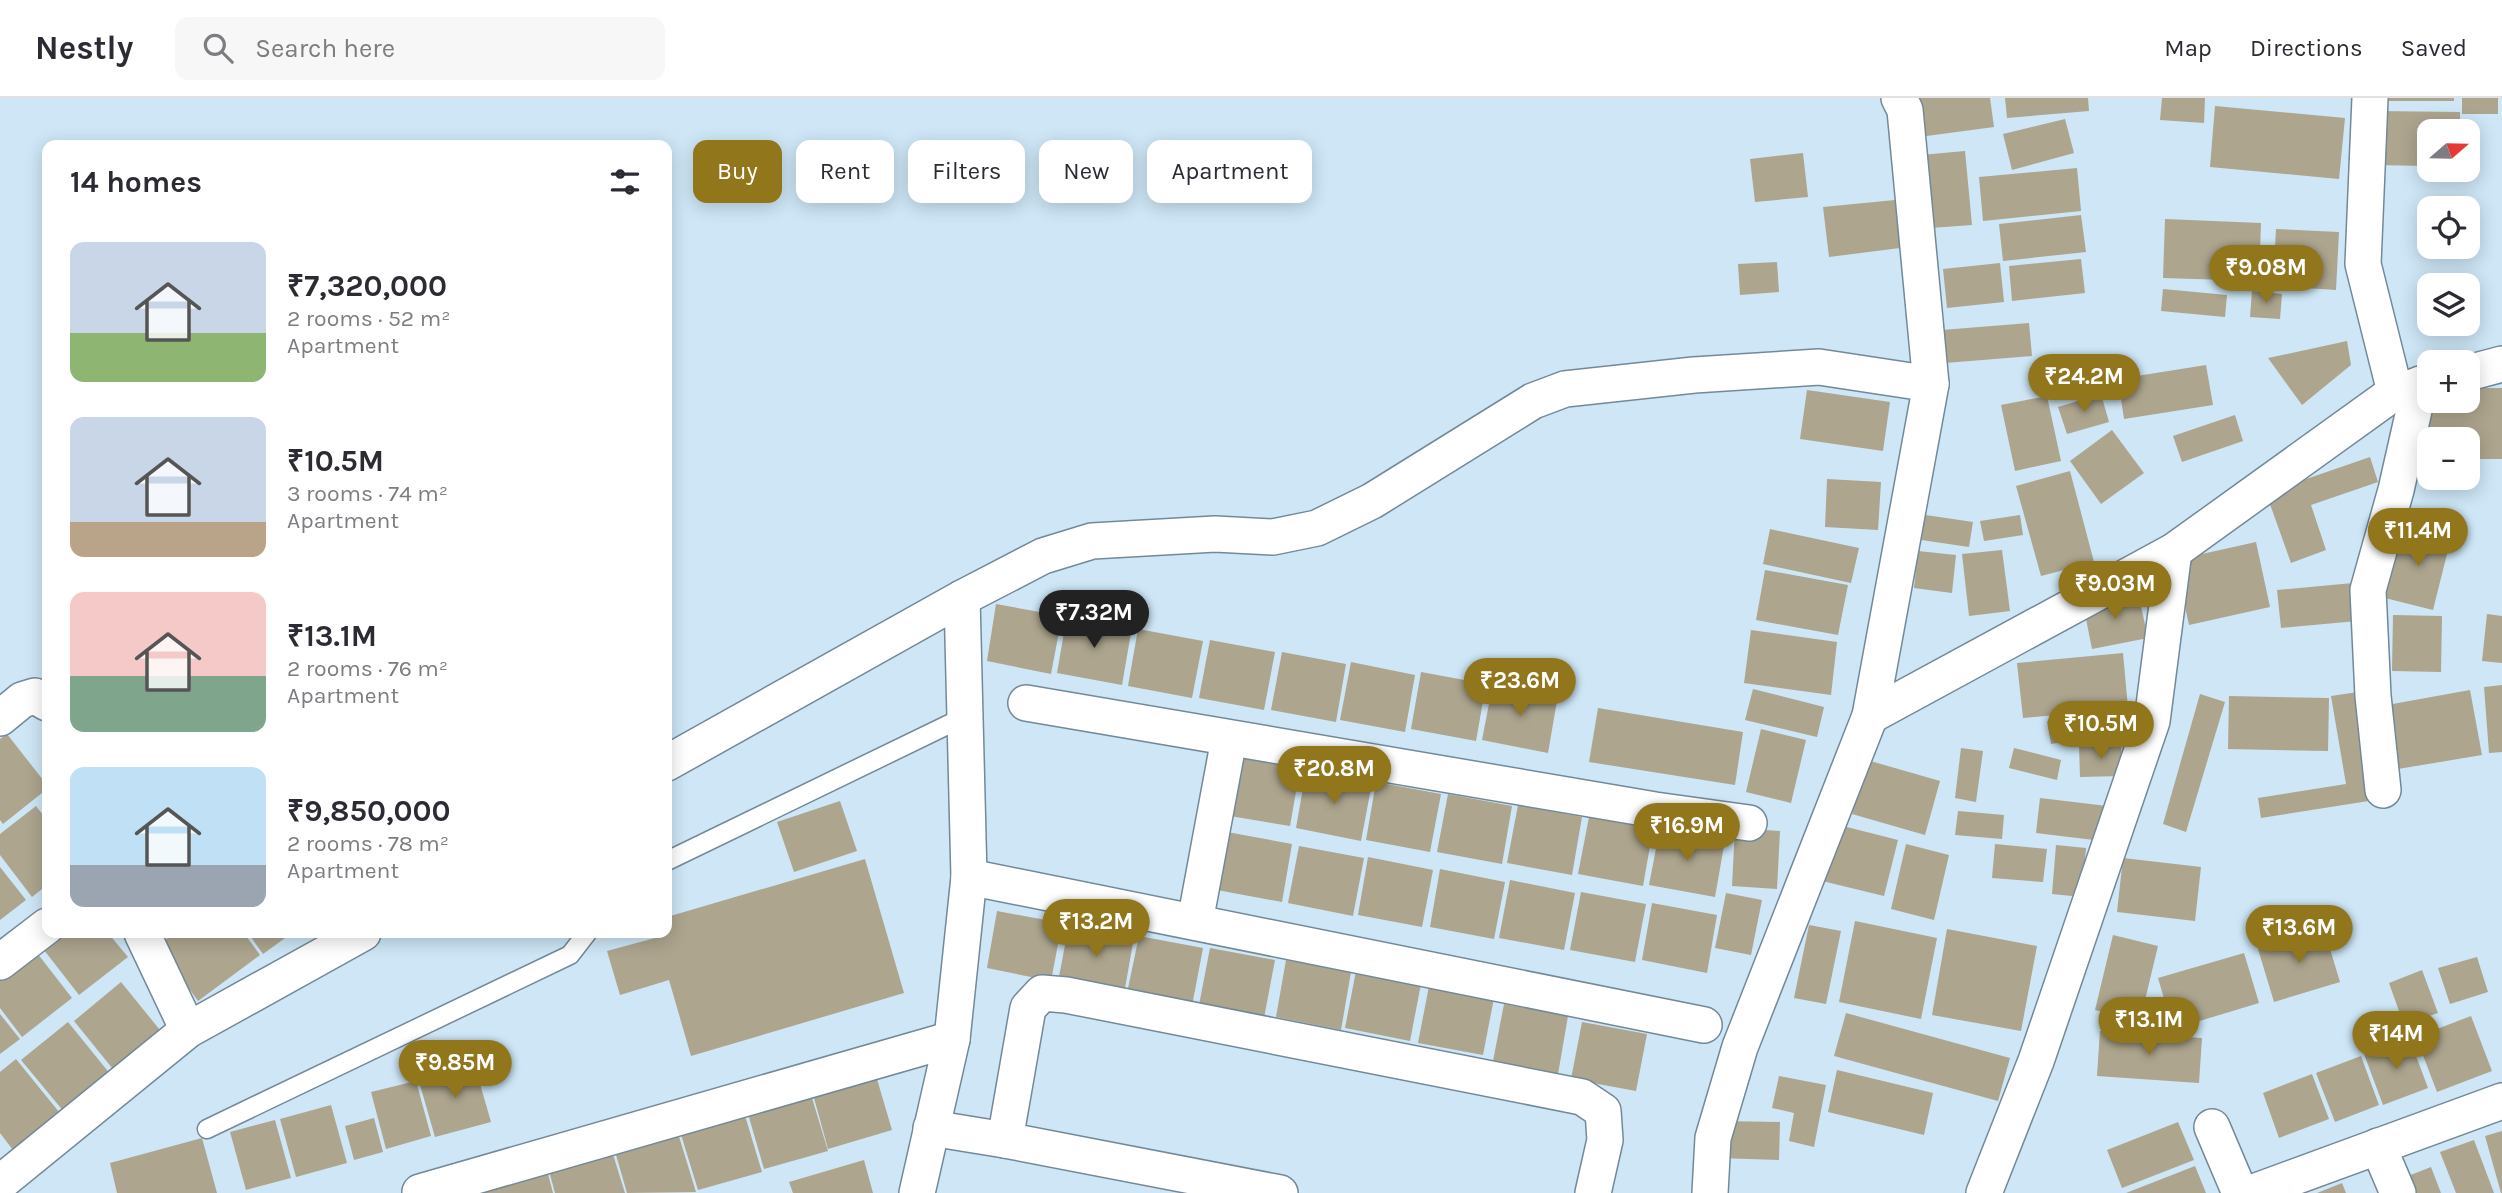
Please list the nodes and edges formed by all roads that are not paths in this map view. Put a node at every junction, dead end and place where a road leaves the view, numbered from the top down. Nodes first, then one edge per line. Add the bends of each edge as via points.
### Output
1 (1899, 98) edge
2 (2371, 98) edge
3 (2502, 364) edge
4 (2480, 370) edge
5 (1931, 384) junction
6 (2415, 386) edge
7 (2174, 551) junction
8 (962, 598) junction
9 (42, 700) edge
10 (1026, 703) dead end
11 (965, 716) junction
12 (1870, 716) junction
13 (0, 718) edge
14 (1229, 739) junction
15 (672, 760) edge
16 (2383, 790) dead end
17 (1749, 823) dead end
18 (672, 859) edge
19 (969, 877) junction
20 (1195, 922) junction
21 (42, 930) edge
22 (144, 938) edge
23 (354, 938) edge
24 (583, 938) edge
25 (0, 962) edge
26 (1704, 1025) dead end
27 (188, 1030) junction
28 (952, 1039) junction
29 (2502, 1101) edge
30 (2212, 1127) dead end
31 (931, 1128) junction
32 (207, 1129) dead end
33 (1005, 1140) junction
34 (2378, 1146) junction
35 (0, 1183) edge
36 (419, 1193) edge
37 (917, 1193) edge
38 (1280, 1193) edge
39 (1593, 1193) edge
40 (1710, 1193) edge
41 (1984, 1193) edge
42 (2240, 1193) edge
43 (2251, 1193) edge
44 (2398, 1193) edge

1 - 5 street via 1905,110
2 - 6 street via 2363,264
3 - 4 street
5 - 8 street via 1819,367 1694,374 1565,389 1533,401 1372,500 1317,528 1273,537 1215,534 1091,541 1043,556
5 - 12 street
6 - 7 street
6 - 16 street via 2396,490 2368,590
7 - 12 street
7 - 41 street via 2152,721 2036,1060
8 - 11 street
8 - 15 street
9 - 13 street via 35,696 22,700
10 - 14 street
11 - 18 lane
11 - 19 street
12 - 40 street via 1740,1047 1713,1138
14 - 17 street
14 - 20 street
19 - 20 street
19 - 28 street
20 - 26 street
21 - 25 street
22 - 27 street
23 - 27 street
24 - 32 lane via 570,955
27 - 35 street
28 - 31 street
28 - 36 street
29 - 34 street
30 - 42 street
31 - 33 street
31 - 37 street
33 - 38 street
33 - 39 street via 1028,1008 1042,993 1066,995 1582,1097 1604,1111 1605,1140
34 - 43 street
34 - 44 street

